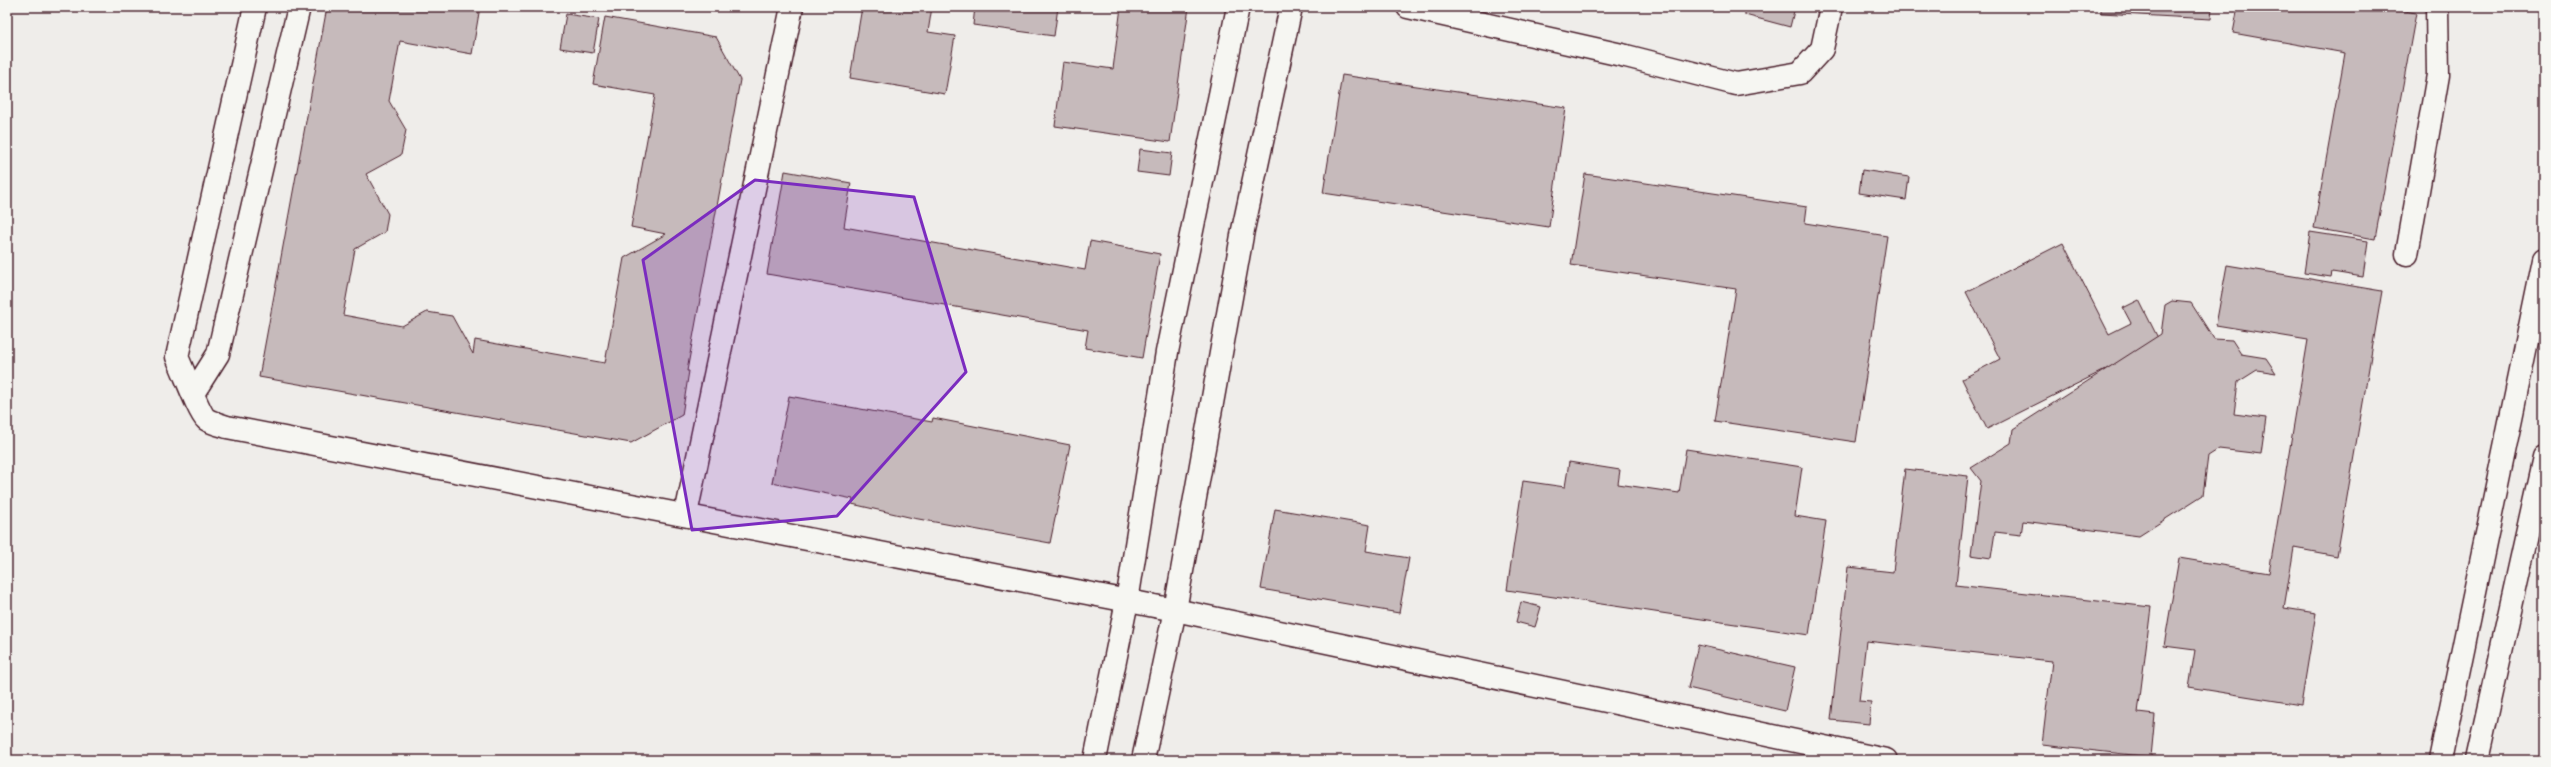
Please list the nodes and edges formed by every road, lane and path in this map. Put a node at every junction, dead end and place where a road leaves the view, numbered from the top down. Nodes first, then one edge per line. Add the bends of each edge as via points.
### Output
1 (255, 7) edge
2 (299, 7) edge
3 (792, 7) edge
4 (1238, 7) edge
5 (1291, 7) edge
6 (1408, 7) edge
7 (1831, 7) edge
8 (2437, 7) edge
9 (2407, 254) dead end
10 (2544, 259) edge
11 (194, 392) junction
12 (2544, 457) edge
13 (686, 514) junction
14 (1127, 601) junction
15 (1175, 610) junction
16 (1095, 760) edge
17 (1143, 760) edge
18 (1886, 760) edge
19 (2440, 760) edge
20 (2477, 760) edge

1 - 11 street via 177,357
2 - 11 street via 218,354
3 - 13 street
4 - 14 street via 1168,352
5 - 15 street via 1244,230
6 - 7 street via 1626,56 1736,84 1800,74 1822,49
8 - 9 street via 2438,75
10 - 19 street
11 - 13 street via 197,405 206,419 227,427
12 - 20 street
13 - 14 street
14 - 15 street
14 - 16 street
15 - 17 street
15 - 18 street

